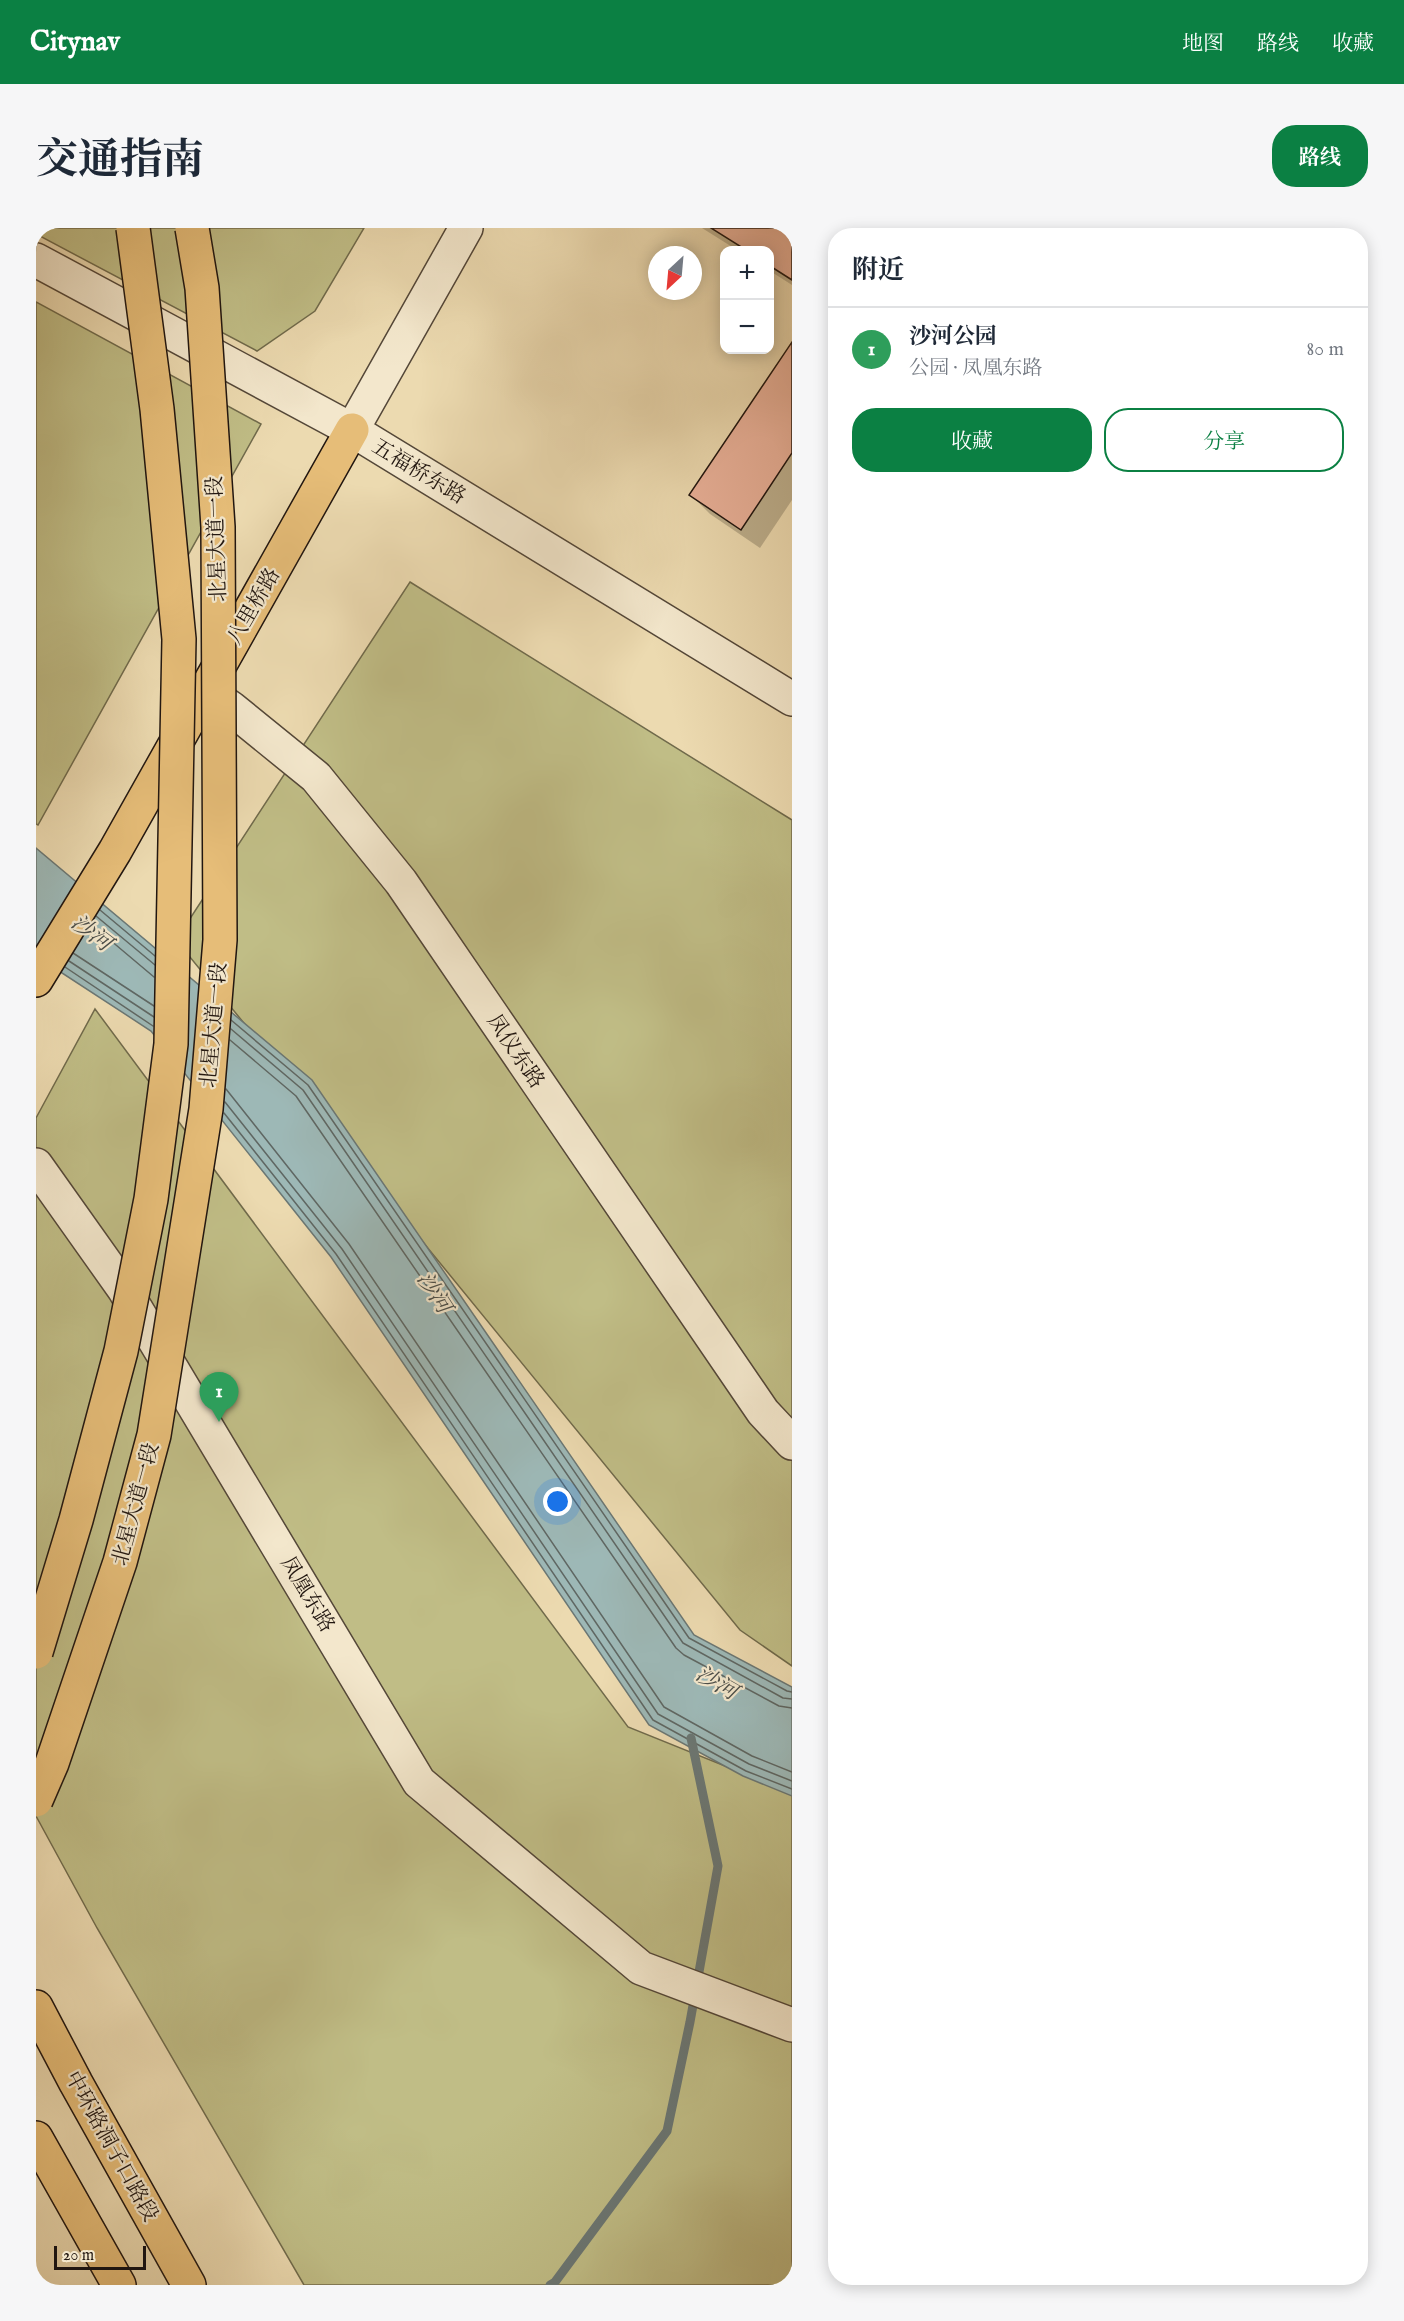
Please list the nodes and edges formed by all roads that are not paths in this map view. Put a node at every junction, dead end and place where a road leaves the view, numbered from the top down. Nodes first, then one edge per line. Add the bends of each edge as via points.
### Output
1 (133, 228) edge
2 (192, 228) edge
3 (466, 228) edge
4 (36, 260) edge
5 (352, 430) junction
6 (205, 690) junction
7 (792, 699) edge
8 (36, 980) edge
9 (36, 1165) edge
10 (792, 1443) edge
11 (36, 1652) edge
12 (36, 1800) edge
13 (36, 2007) edge
14 (792, 2025) edge
15 (36, 2139) edge
16 (119, 2285) edge
17 (189, 2285) edge

1 - 11 main road, 北星大道一段, bridge via 157,409 179,639 171,1044 151,1200 121,1351
2 - 12 main road, 北星大道一段, bridge via 202,288 218,527 220,940 206,1109 154,1435 120,1562
3 - 5 street, 八里桥路
4 - 5 street, 五福桥东路
5 - 6 main road, 八里桥路
5 - 7 street, 五福桥东路
6 - 8 main road, 八里桥路 via 115,851
6 - 10 street, 凤仪东路 via 316,777 401,882 763,1412
9 - 14 street, 凤凰东路 via 124,1289 419,1782 641,1968
13 - 17 main road, 中环路洞子口路段
15 - 16 main road

